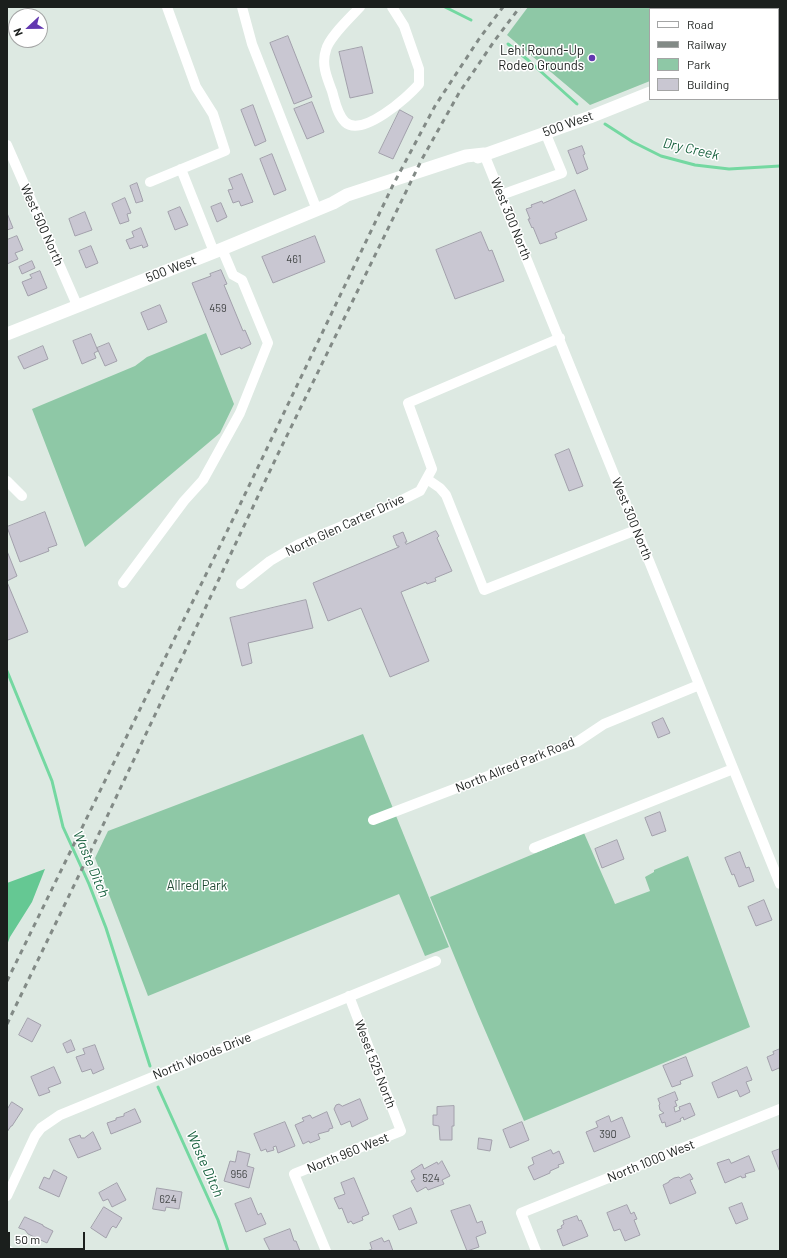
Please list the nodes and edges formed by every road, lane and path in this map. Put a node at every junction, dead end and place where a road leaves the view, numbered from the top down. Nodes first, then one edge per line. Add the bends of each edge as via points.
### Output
1 (167, 7) edge
2 (242, 7) edge
3 (360, 7) edge
4 (392, 7) edge
5 (649, 93) edge
6 (545, 132) junction
7 (7, 145) edge
8 (484, 154) junction
9 (181, 169) junction
10 (150, 182) dead end
11 (501, 196) junction
12 (317, 210) junction
13 (218, 251) junction
14 (77, 305) junction
15 (7, 334) edge
16 (560, 338) junction
17 (427, 479) junction
18 (7, 481) edge
19 (22, 496) dead end
20 (636, 530) junction
21 (123, 583) dead end
22 (241, 584) dead end
23 (699, 685) junction
24 (733, 769) junction
25 (373, 820) dead end
26 (534, 848) dead end
27 (780, 884) edge
28 (436, 961) dead end
29 (349, 996) junction
30 (780, 1109) edge
31 (401, 1131) joint
32 (7, 1196) edge
33 (326, 1251) edge
34 (536, 1251) edge

1 - 9 street via 196,88 213,114 225,151
2 - 12 street via 252,44
3 - 4 street via 326,49 324,68 340,115 346,123 354,126 368,124 397,105 419,84 419,69 404,26
5 - 6 main road, 500 West
6 - 8 main road, 500 West
6 - 11 street via 562,173
7 - 14 street, West 500 North
8 - 11 street, West 300 North
8 - 12 main road, 500 West via 468,162
9 - 10 street
9 - 13 street
11 - 16 street, West 300 North
12 - 13 main road, 500 West
13 - 14 main road, 500 West
13 - 21 street via 233,275 242,280 268,343 240,413 202,480
14 - 15 main road, 500 West
16 - 17 street via 408,403 432,469
16 - 20 street, West 300 North
17 - 20 street via 446,495 484,590
17 - 22 street, North Glen Carter Drive via 420,491 299,544 270,561
18 - 19 street
20 - 23 street, West 300 North
23 - 24 street, West 300 North
23 - 25 street, North Allred Park Road via 604,724 577,742
24 - 26 street
24 - 27 street, West 300 North
28 - 29 street, North Woods Drive
29 - 31 street, Weset 525 North
29 - 32 street, North Woods Drive via 60,1115 41,1128 35,1136
30 - 34 street, North 1000 West via 521,1213
31 - 33 street, North 960 West via 294,1174

